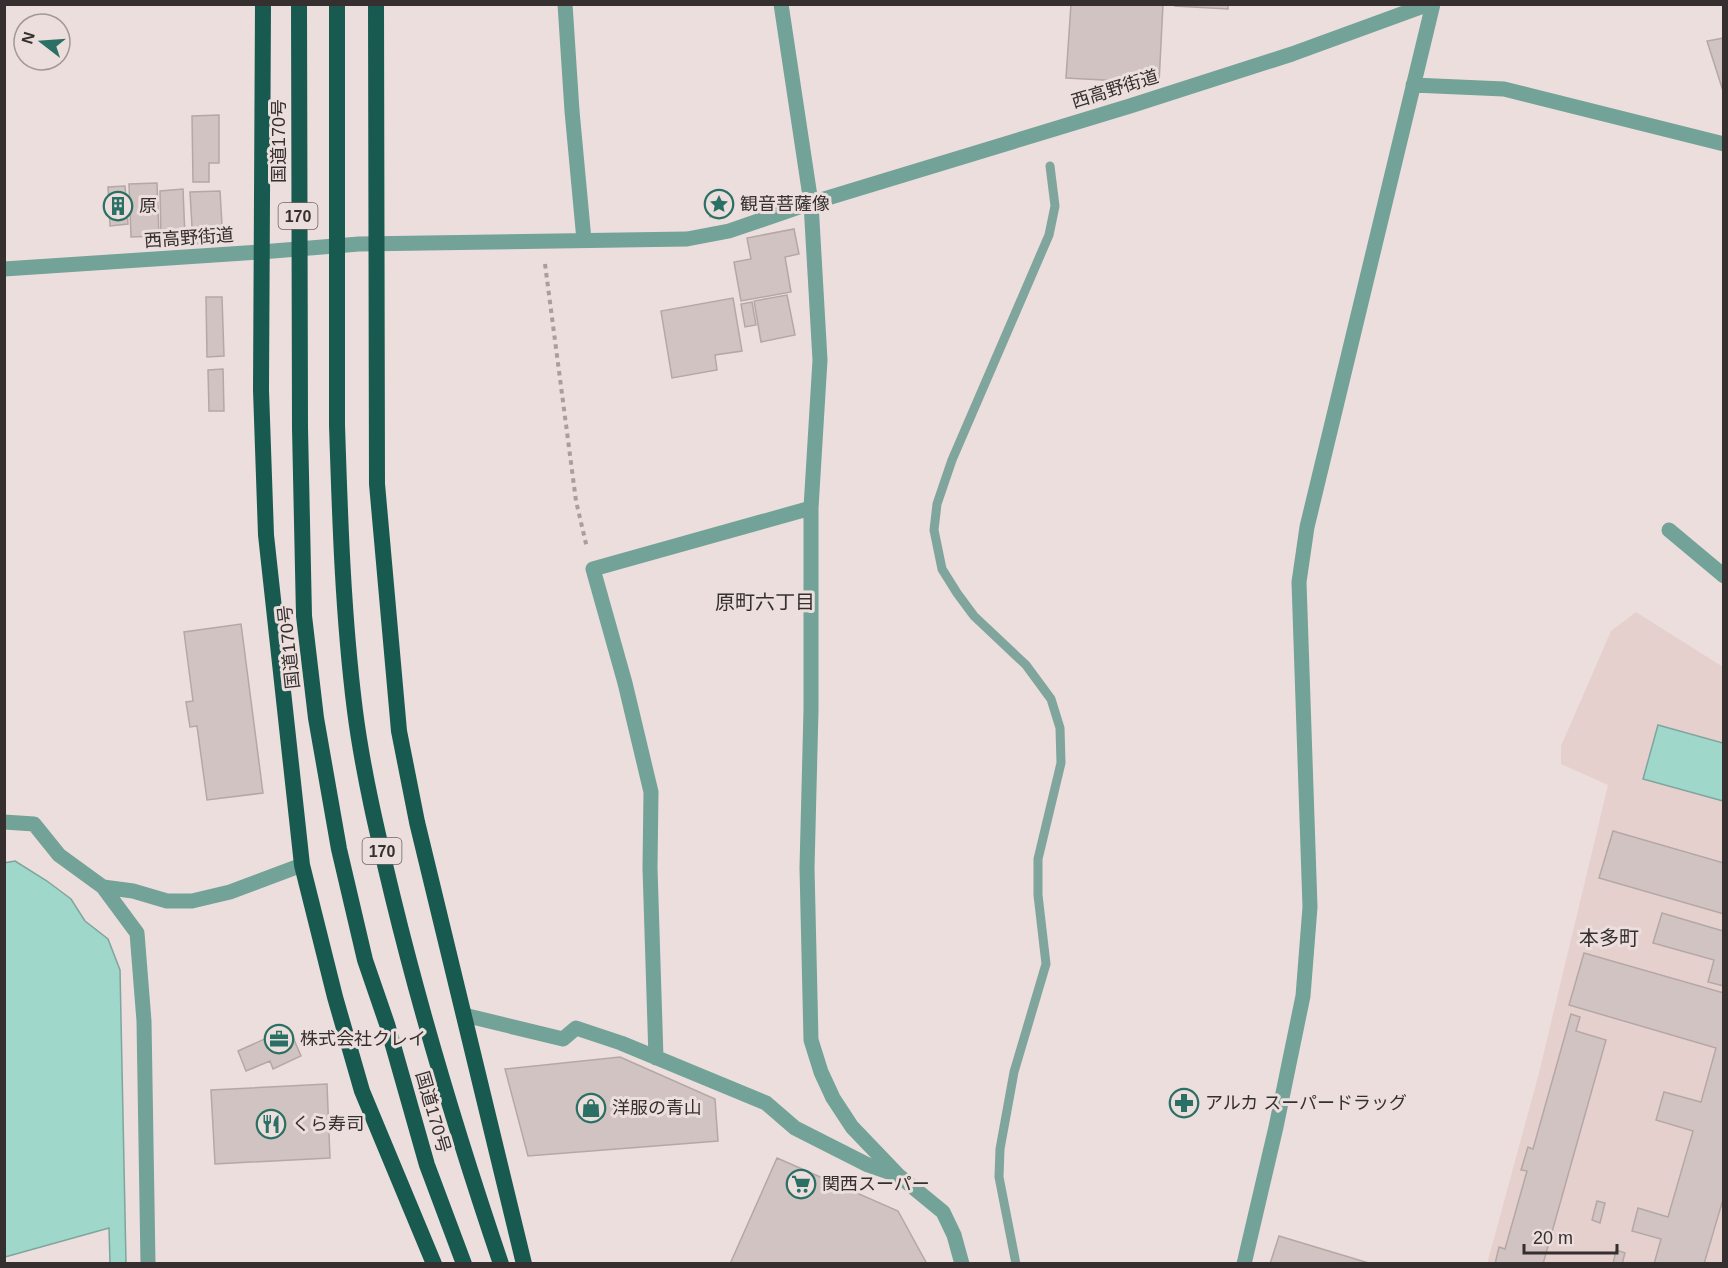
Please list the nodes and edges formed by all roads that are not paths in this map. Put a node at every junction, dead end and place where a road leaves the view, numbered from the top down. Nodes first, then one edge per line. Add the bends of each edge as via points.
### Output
1 (263, 4) edge
2 (299, 4) edge
3 (338, 4) edge
4 (376, 4) edge
5 (565, 4) edge
6 (781, 4) edge
7 (1431, 4) edge
8 (1413, 85) junction
9 (1724, 144) edge
10 (810, 203) junction
11 (584, 240) junction
12 (376, 243) junction
13 (261, 252) junction
14 (4, 269) edge
15 (811, 508) junction
16 (1670, 530) dead end
17 (1724, 576) edge
18 (4, 822) edge
19 (302, 865) junction
20 (103, 887) junction
21 (464, 1015) junction
22 (656, 1058) junction
23 (898, 1175) junction
24 (148, 1263) edge
25 (434, 1263) edge
26 (464, 1263) edge
27 (501, 1263) edge
28 (524, 1263) edge
29 (962, 1263) edge
30 (1244, 1263) edge

1 - 13 highway
2 - 26 highway, 国道170号 / 170, bridge via 304,616 316,718 339,849 365,960 428,1165
3 - 27 highway, 国道170号 / 170, bridge via 337,425 345,610 355,712 376,829 425,1022
4 - 12 highway
5 - 11 street
6 - 10 street
7 - 8 street
7 - 10 street, 西高野街道 via 1270,61
8 - 9 street via 1503,88
8 - 30 street via 1307,527 1299,582 1310,907 1303,996
10 - 11 street, 西高野街道 via 729,231 687,239
10 - 15 street via 820,360
11 - 12 street, 西高野街道
12 - 13 street, 西高野街道
12 - 21 highway via 377,484 398,719 417,822
13 - 14 street, 西高野街道
13 - 19 highway via 266,536
15 - 22 street via 593,569 651,792
15 - 23 street via 807,868 811,1040 833,1098 852,1127
16 - 17 street
18 - 20 street via 34,824 59,855
19 - 20 street via 230,892 192,901 167,901
19 - 25 highway via 362,1091
20 - 24 street via 137,933 144,1020
21 - 22 street via 563,1039 576,1028
21 - 28 highway
22 - 23 street via 766,1103 795,1128 868,1165
23 - 29 street via 943,1212

